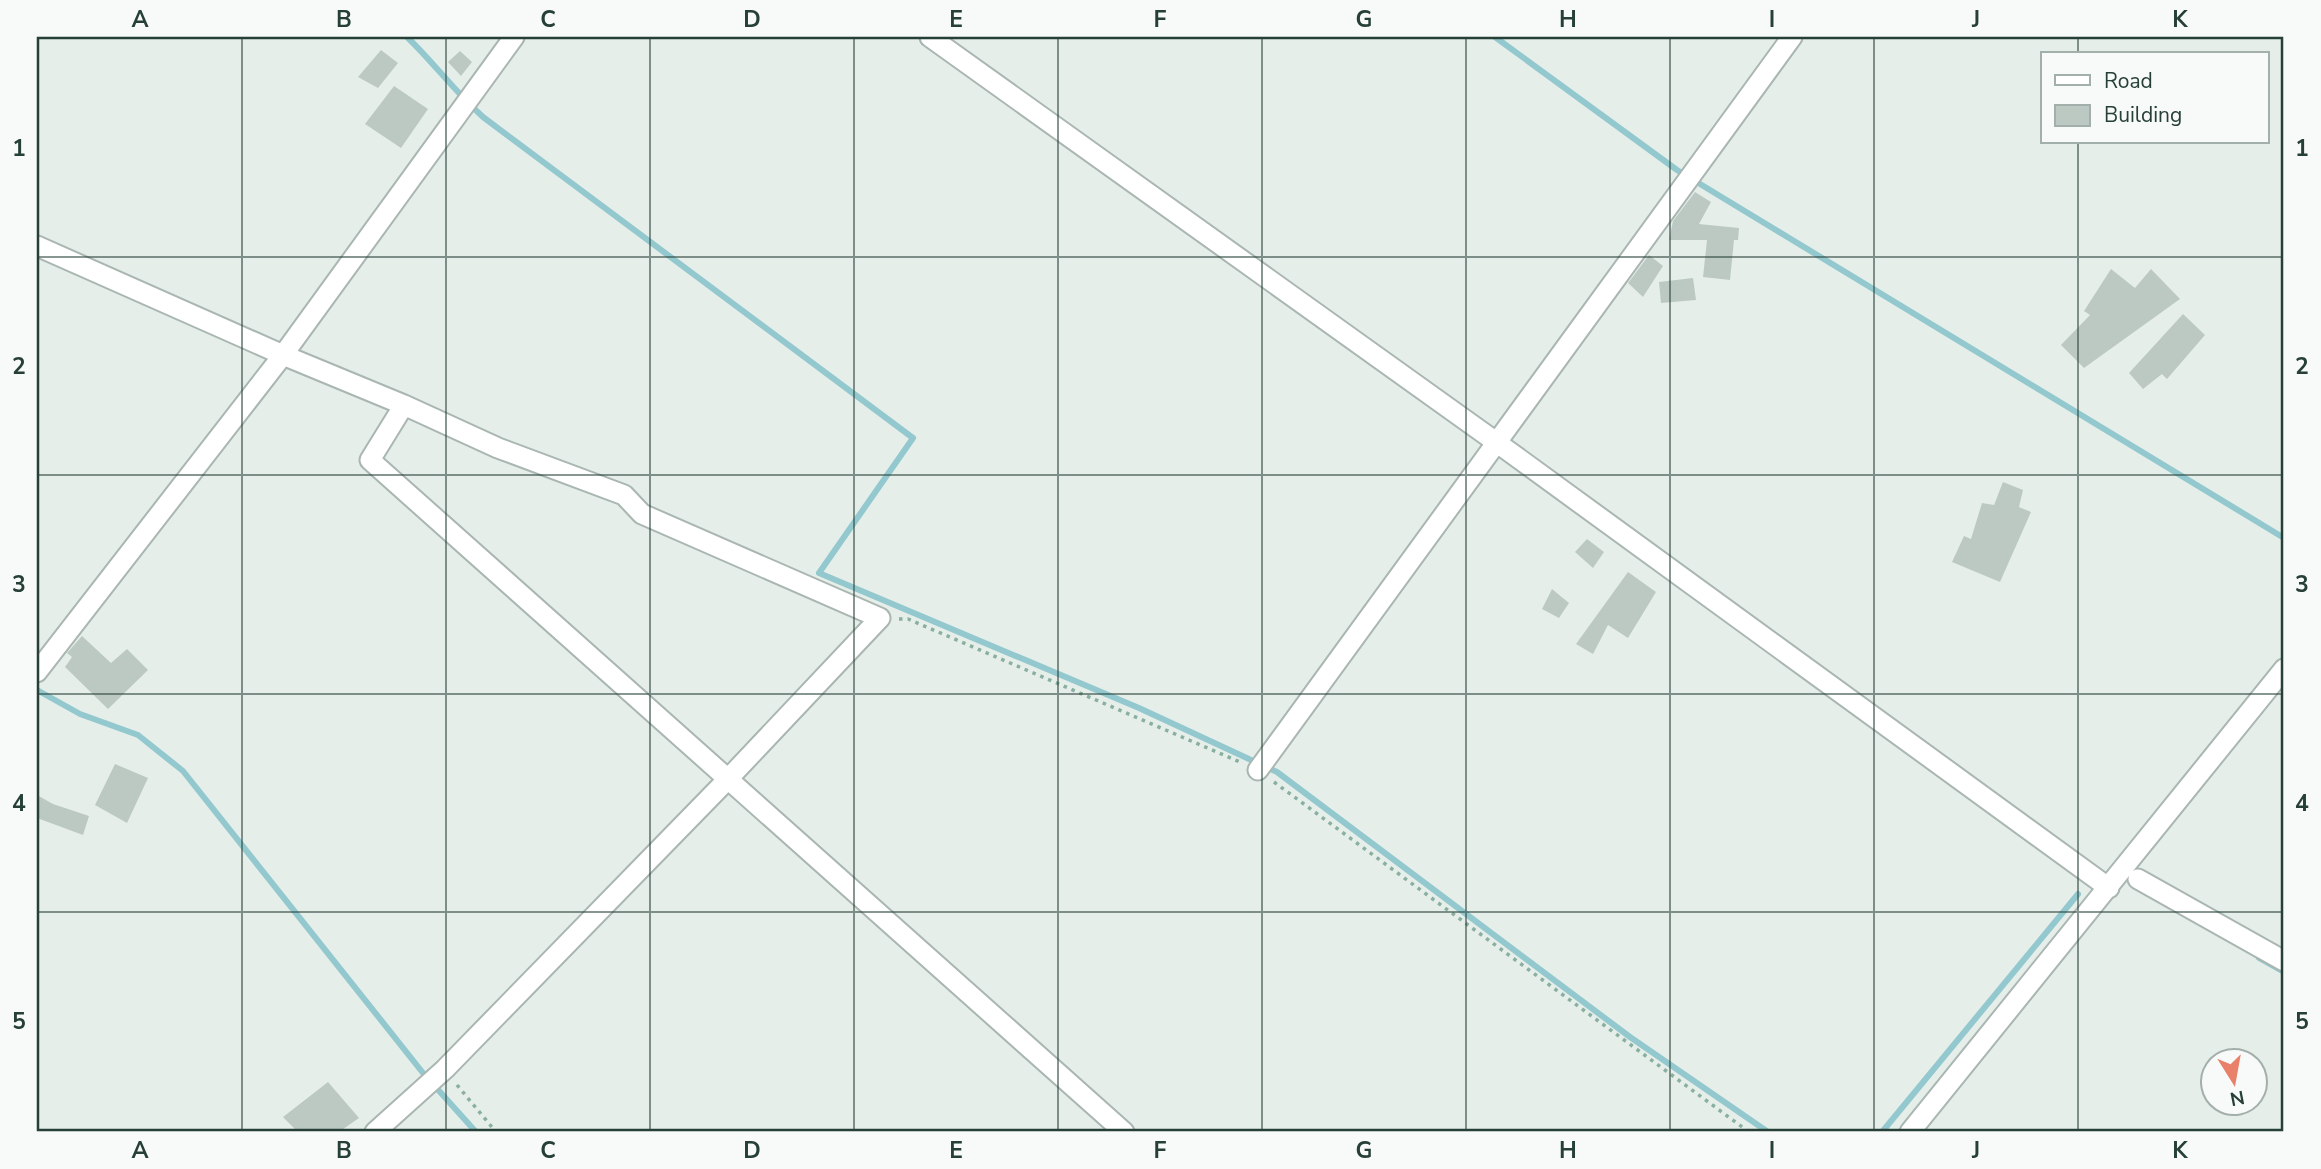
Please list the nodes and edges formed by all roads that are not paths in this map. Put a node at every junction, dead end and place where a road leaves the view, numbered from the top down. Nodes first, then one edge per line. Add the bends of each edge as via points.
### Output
1 (514, 37) edge
2 (930, 37) edge
3 (1792, 37) edge
4 (37, 246) edge
5 (283, 355) junction
6 (404, 405) junction
7 (1496, 442) junction
8 (2284, 669) edge
9 (37, 671) edge
10 (1258, 770) road end
11 (727, 779) junction
12 (2138, 879) dead end
13 (2109, 888) junction
14 (2284, 961) edge
15 (375, 1132) edge
16 (1124, 1132) edge
17 (1910, 1132) edge

1 - 5 street
2 - 7 street
3 - 7 street
4 - 5 street
5 - 6 street
5 - 9 street
6 - 11 street via 370,460
6 - 11 street via 498,448 624,495 642,514 880,618
7 - 10 street
7 - 13 street
8 - 13 street
11 - 15 street via 445,1069
11 - 16 street
12 - 14 street
13 - 17 street

